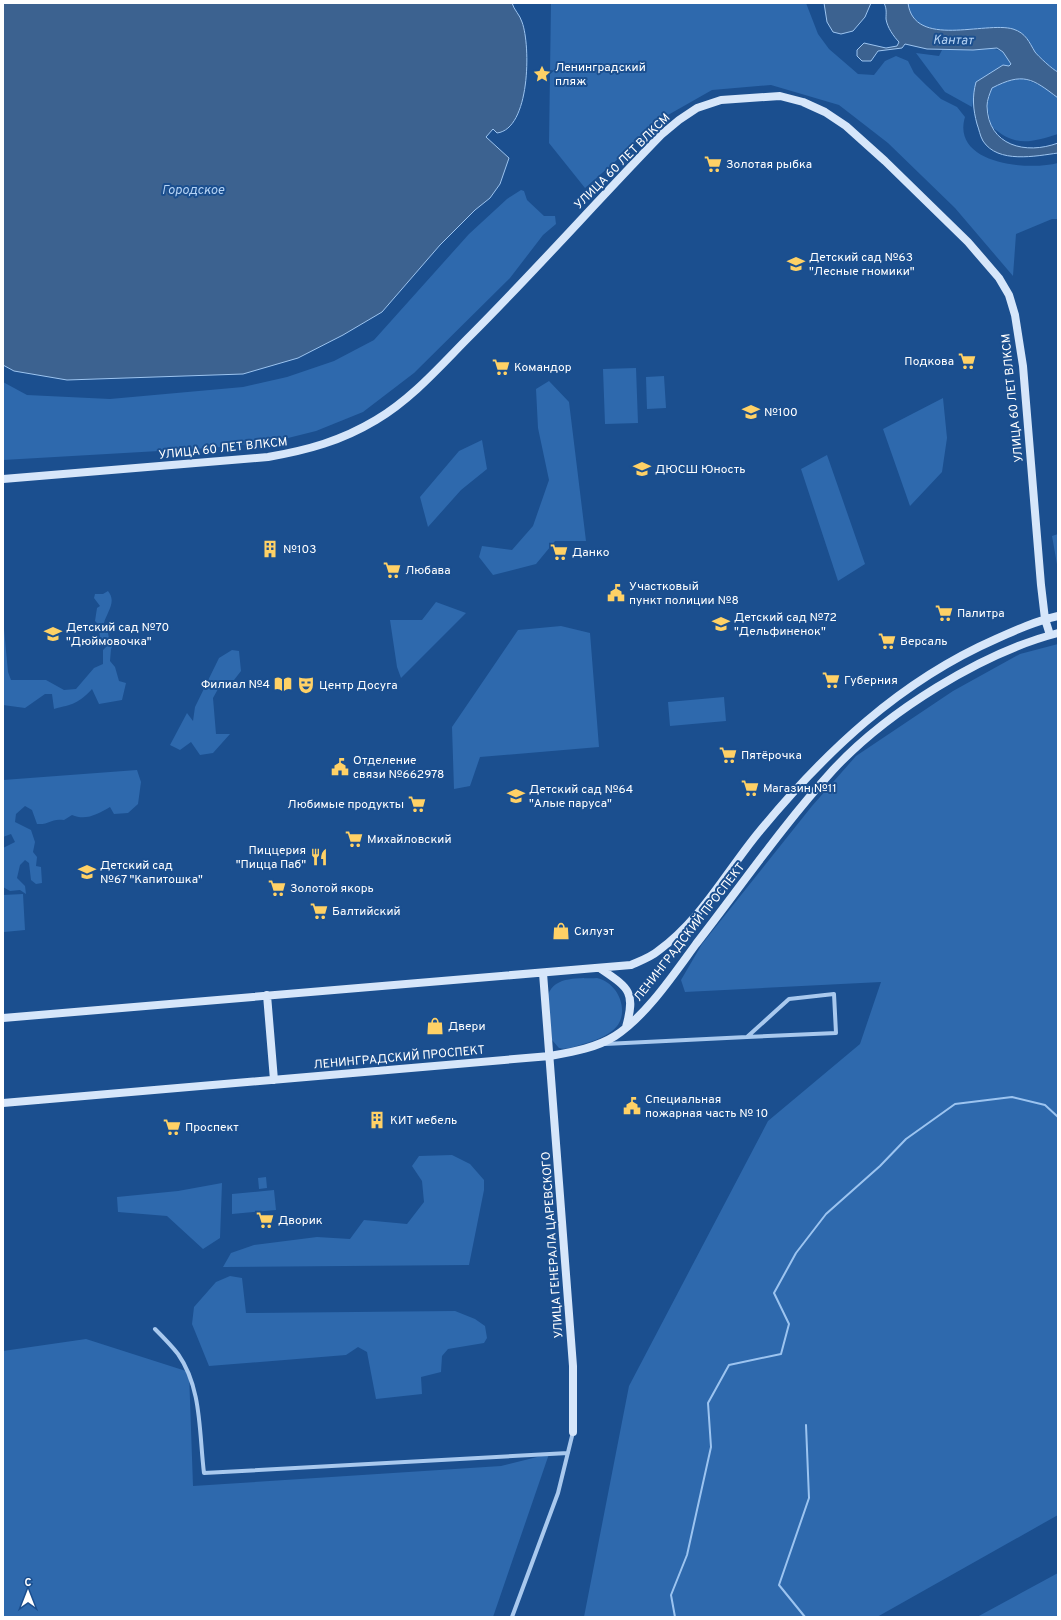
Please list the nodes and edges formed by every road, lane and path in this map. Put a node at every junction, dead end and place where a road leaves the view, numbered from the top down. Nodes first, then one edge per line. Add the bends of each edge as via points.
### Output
1 (3, 479) edge
2 (1058, 616) edge
3 (1045, 619) junction
4 (1054, 634) edge
5 (601, 969) junction
6 (543, 973) junction
7 (267, 995) junction
8 (3, 1018) edge
9 (625, 1028) junction
10 (746, 1037) junction
11 (600, 1043) junction
12 (550, 1056) junction
13 (274, 1080) junction
14 (3, 1103) edge
15 (155, 1329) dead end
16 (573, 1432) joint
17 (568, 1452) junction
18 (512, 1617) edge

1 - 3 main road, УЛИЦА 60 ЛЕТ ВЛКСМ via 268,457 307,450 339,440 409,397 661,135 679,120 697,108 721,100 780,96 803,102 825,112 846,126 968,242 999,278 1008,295 1023,366
2 - 3 main road, ЛЕНИНГРАДСКИЙ ПРОСПЕКТ
3 - 4 main road, УЛИЦА 60 ЛЕТ ВЛКСМ
3 - 5 main road, ЛЕНИНГРАДСКИЙ ПРОСПЕКТ via 966,652 924,677 885,705 839,744 798,787 759,832 694,919 658,952 631,965
4 - 9 main road, ЛЕНИНГРАДСКИЙ ПРОСПЕКТ via 991,659 954,678 892,717 846,757 773,843 655,998
5 - 6 main road, ЛЕНИНГРАДСКИЙ ПРОСПЕКТ
5 - 9 main road via 622,984 628,992 632,1004
6 - 7 main road, ЛЕНИНГРАДСКИЙ ПРОСПЕКТ
6 - 12 main road, УЛИЦА ГЕНЕРАЛА ЦАРЕВСКОГО
7 - 8 main road, ЛЕНИНГРАДСКИЙ ПРОСПЕКТ
7 - 13 main road
9 - 11 main road, ЛЕНИНГРАДСКИЙ ПРОСПЕКТ
10 - 10 street via 836,1033 834,994 789,999
10 - 11 street
11 - 12 main road, ЛЕНИНГРАДСКИЙ ПРОСПЕКТ via 578,1052
12 - 13 main road, ЛЕНИНГРАДСКИЙ ПРОСПЕКТ
12 - 16 main road, УЛИЦА ГЕНЕРАЛА ЦАРЕВСКОГО via 573,1366
13 - 14 main road, ЛЕНИНГРАДСКИЙ ПРОСПЕКТ
15 - 17 street via 178,1354 193,1383 199,1412 204,1473
16 - 17 street
17 - 18 street via 558,1492

